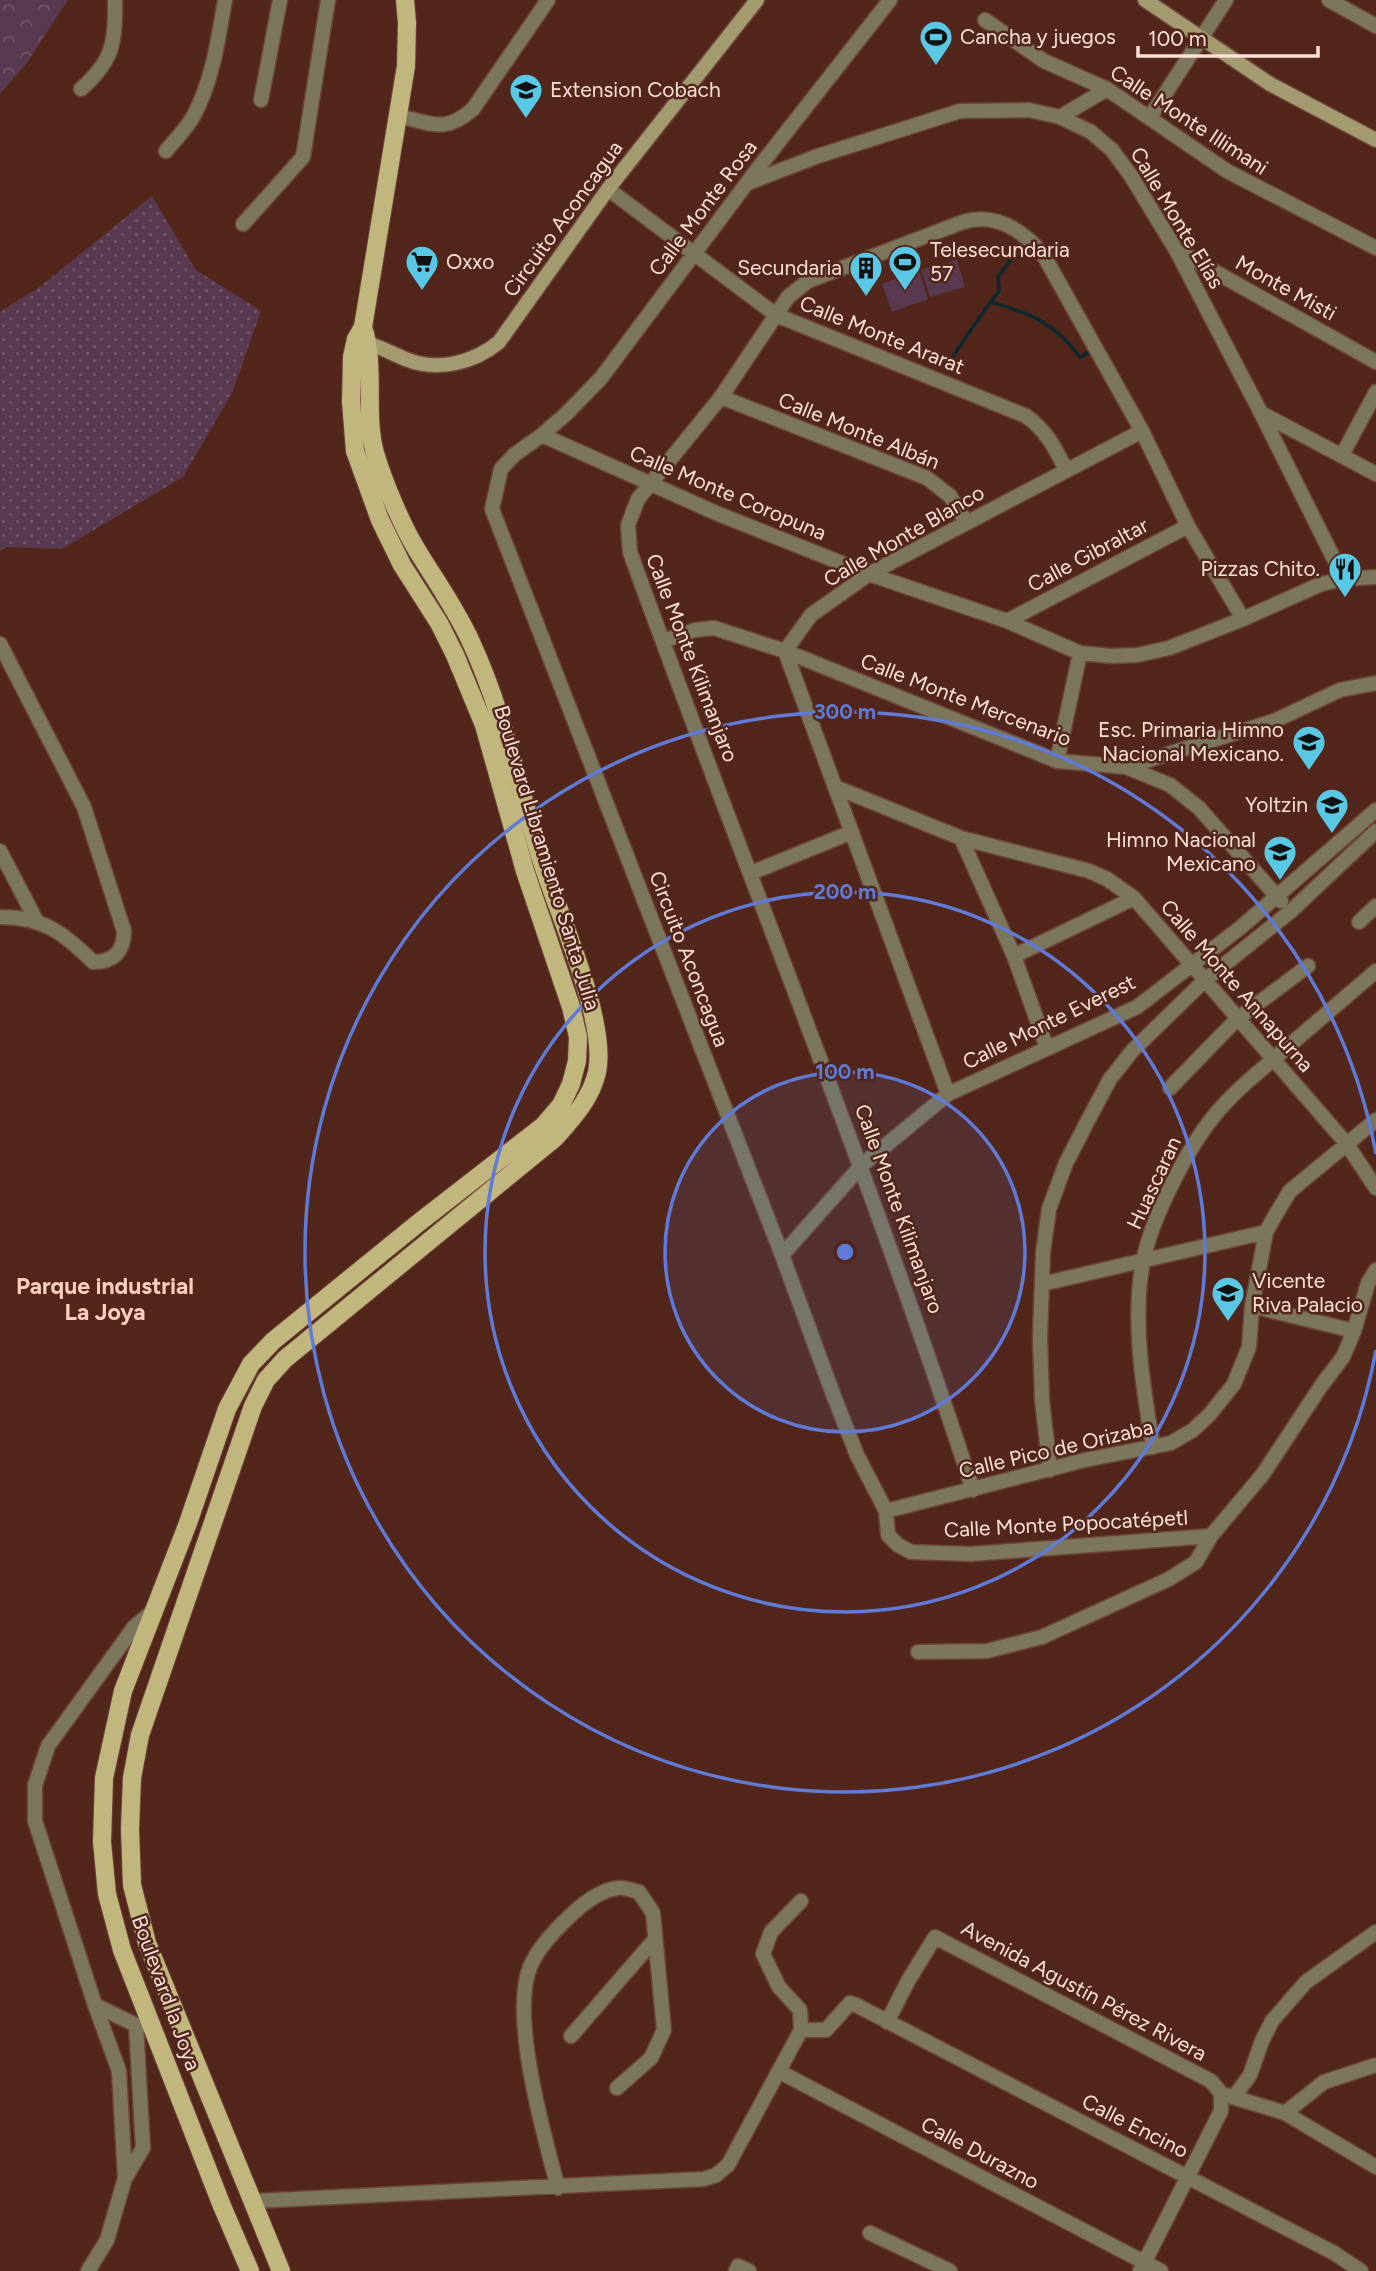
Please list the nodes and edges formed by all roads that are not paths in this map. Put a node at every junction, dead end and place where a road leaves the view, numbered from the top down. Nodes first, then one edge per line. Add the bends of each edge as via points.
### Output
1 (115, 0) edge
2 (225, 0) edge
3 (280, 0) edge
4 (328, 0) edge
5 (405, 0) edge
6 (548, 0) edge
7 (757, 0) edge
8 (890, 0) edge
9 (1145, 0) edge
10 (1226, 0) edge
11 (1329, 0) edge
12 (1346, 5) edge
13 (985, 20) dead end
14 (1376, 26) edge
15 (1203, 38) junction
16 (81, 89) dead end
17 (1107, 89) junction
18 (261, 100) dead end
19 (398, 116) junction
20 (1060, 117) junction
21 (1150, 117) junction
22 (1376, 140) edge
23 (166, 151) dead end
24 (747, 184) junction
25 (608, 189) junction
26 (243, 224) dead end
27 (1376, 248) edge
28 (1176, 250) junction
29 (695, 254) junction
30 (776, 315) junction
31 (363, 336) junction
32 (1376, 362) edge
33 (1376, 392) edge
34 (721, 397) junction
35 (1261, 413) junction
36 (1142, 431) junction
37 (542, 435) junction
38 (1342, 455) junction
39 (1066, 470) junction
40 (1376, 474) edge
41 (649, 484) junction
42 (966, 522) junction
43 (1188, 526) junction
44 (869, 574) junction
45 (1376, 577) edge
46 (1344, 579) junction
47 (1243, 619) junction
48 (1007, 621) junction
49 (663, 641) junction
50 (0, 644) edge
51 (785, 651) junction
52 (1080, 653) junction
53 (1376, 682) edge
54 (1057, 761) junction
55 (1126, 767) junction
56 (835, 787) junction
57 (1376, 810) edge
58 (1376, 831) edge
59 (852, 832) junction
60 (961, 838) junction
61 (0, 851) edge
62 (751, 873) junction
63 (1276, 895) junction
64 (1134, 898) junction
65 (1376, 906) edge
66 (1291, 911) junction
67 (0, 918) edge
68 (36, 920) junction
69 (1359, 922) dead end
70 (1014, 956) junction
71 (1193, 966) junction
72 (1308, 966) dead end
73 (1376, 971) edge
74 (1204, 981) junction
75 (1237, 1019) junction
76 (1047, 1048) junction
77 (1273, 1059) junction
78 (1170, 1088) dead end
79 (948, 1094) junction
80 (1376, 1120) edge
81 (1346, 1143) junction
82 (862, 1165) junction
83 (1376, 1188) edge
84 (1265, 1233) junction
85 (782, 1255) junction
86 (1143, 1261) junction
87 (1376, 1270) edge
88 (1042, 1284) junction
89 (1252, 1306) junction
90 (1354, 1331) junction
91 (1153, 1447) junction
92 (1050, 1470) junction
93 (973, 1490) junction
94 (886, 1511) junction
95 (188, 1522) joint
96 (211, 1526) joint
97 (1211, 1536) junction
98 (152, 1612) junction
99 (918, 1652) dead end
100 (801, 1901) dead end
101 (1376, 1931) edge
102 (655, 1939) junction
103 (94, 2005) junction
104 (887, 2022) junction
105 (145, 2025) junction
106 (801, 2030) junction
107 (571, 2036) dead end
108 (1376, 2065) edge
109 (780, 2072) junction
110 (617, 2088) dead end
111 (1228, 2095) junction
112 (1285, 2113) junction
113 (1376, 2167) edge
114 (1189, 2177) junction
115 (125, 2178) junction
116 (558, 2188) junction
117 (252, 2201) junction
118 (870, 2233) dead end
119 (1142, 2267) edge
120 (88, 2271) edge
121 (250, 2271) edge
122 (281, 2271) edge
123 (950, 2271) edge
124 (1161, 2271) edge
125 (1361, 2271) edge

1 - 16 street via 116,35 110,54 100,72
2 - 23 street via 220,39 202,98 192,119
3 - 18 street
4 - 26 street via 303,157
5 - 19 main road, Boulevard Libramiento Santa Julia via 406,65
6 - 19 street via 461,120 446,126
7 - 25 street, Circuito Aconcagua
8 - 24 street, Calle Monte Rosa
9 - 15 street
10 - 15 street
11 - 12 street
12 - 14 street
13 - 17 street, Calle Monte Illimani via 1044,61
15 - 21 street
15 - 22 street via 1270,84
17 - 20 street
17 - 21 street, Calle Monte Illimani
19 - 31 main road, Boulevard Libramiento Santa Julia
20 - 24 street, Calle Monte Elías via 1029,110 960,110
20 - 28 street, Calle Monte Elías via 1091,132 1112,150
21 - 27 street, Calle Monte Illimani via 1227,172
24 - 29 street, Calle Monte Rosa
25 - 29 street, Calle Monte Ararat
25 - 31 street, Circuito Aconcagua via 509,330 487,352 460,362 426,363 410,360
28 - 32 street, Monte Misti
28 - 35 street, Calle Monte Elías
29 - 30 street, Calle Monte Ararat
29 - 37 street, Calle Monte Rosa via 601,378
30 - 34 street, Calle Monte Kilimanjaro
30 - 36 street, Calle Monte Kilimanjaro via 807,281 964,222 995,220 1029,238 1043,254
30 - 39 street, Calle Monte Ararat via 1026,416 1051,439
31 - 95 main road, Boulevard Libramiento Santa Julia via 352,357 355,451 380,520 439,623 484,725 510,824 571,1007 578,1037 577,1061 561,1105 543,1126 273,1341 251,1364 227,1409
31 - 96 main road, Boulevard Libramiento Santa Julia via 375,452 418,553 471,641 500,716 541,861 588,998 598,1040 597,1072 586,1101 555,1138 285,1359 266,1380
33 - 38 street
34 - 41 street, Calle Monte Kilimanjaro
34 - 42 street, Calle Monte Albán via 927,478 950,496
35 - 38 street
35 - 46 street, Calle Monte Elías
36 - 39 street, Calle Monte Blanco
36 - 43 street, Calle Monte Kilimanjaro
37 - 41 street, Calle Monte Coropuna
37 - 85 street, Circuito Aconcagua via 500,469 492,509
38 - 40 street
39 - 42 street, Calle Monte Blanco
41 - 44 street, Calle Monte Coropuna
41 - 49 street, Calle Monte Kilimanjaro via 631,513 627,539
42 - 44 street, Calle Monte Blanco
43 - 47 street, Calle Monte Kilimanjaro
43 - 48 street, Calle Gibraltar
44 - 48 street, Calle Monte Coropuna
44 - 51 street, Calle Monte Blanco via 811,615
45 - 46 street, Calle Monte Coropuna
46 - 47 street, Calle Monte Coropuna via 1321,584
47 - 52 street, Calle Monte Coropuna via 1190,641 1137,655
48 - 52 street, Calle Monte Coropuna
49 - 51 street, Calle Monte Mercenario via 714,628
49 - 62 street, Calle Monte Kilimanjaro
50 - 68 street via 84,807 124,943 110,960 93,962
51 - 54 street, Calle Monte Mercenario
51 - 56 street
52 - 54 street
53 - 55 street, Calle Monte Mercenario via 1340,690 1274,721
54 - 55 street, Calle Monte Mercenario
55 - 63 street via 1170,785 1199,808
56 - 59 street
56 - 60 street, Calle Monte Annapurna
57 - 63 street, Calle Monte Everest
58 - 66 street
59 - 62 street
59 - 79 street
60 - 64 street, Calle Monte Annapurna via 1089,871
60 - 70 street
61 - 68 street
62 - 82 street, Calle Monte Kilimanjaro
63 - 66 street
63 - 71 street, Calle Monte Everest
64 - 70 street
64 - 71 street, Calle Monte Annapurna
65 - 69 street
66 - 74 street
67 - 68 street
70 - 76 street
71 - 74 street, Calle Monte Annapurna
71 - 76 street, Calle Monte Everest via 1136,1007
72 - 75 street
73 - 77 street, Huascaran
74 - 75 street, Calle Monte Annapurna
74 - 88 street via 1110,1079 1066,1163 1049,1209
75 - 77 street, Calle Monte Annapurna
75 - 78 street
76 - 79 street, Calle Monte Everest
77 - 81 street, Calle Monte Annapurna
77 - 86 street, Huascaran via 1242,1086 1199,1136 1181,1167
79 - 82 street, Calle Monte Everest
80 - 81 street, Calle Pico de Orizaba
81 - 83 street, Calle Monte Annapurna
81 - 84 street, Calle Pico de Orizaba via 1290,1191
82 - 85 street, Calle Monte Everest
82 - 93 street, Calle Monte Kilimanjaro
84 - 86 street
84 - 89 street, Calle Pico de Orizaba
85 - 94 street, Circuito Aconcagua via 857,1455
86 - 88 street
86 - 91 street, Huascaran via 1142,1363
87 - 90 street, Calle Monte Popocatépetl
88 - 92 street via 1042,1388
89 - 90 street
89 - 91 street, Calle Pico de Orizaba via 1249,1348 1234,1384 1194,1430
90 - 97 street, Calle Monte Popocatépetl via 1343,1357 1263,1474
91 - 92 street, Calle Pico de Orizaba
92 - 93 street, Calle Pico de Orizaba
93 - 94 street, Calle Pico de Orizaba
94 - 97 street, Calle Monte Popocatépetl via 888,1535 911,1552 971,1554
95 - 98 main road, Boulevard la Joya
96 - 117 main road, Boulevard la Joya via 140,1735 132,1778 132,1885 147,1943
97 - 99 street via 1196,1562 1169,1579 1042,1637 988,1651
98 - 103 street via 134,1627 48,1746 35,1785 35,1821
98 - 105 main road, Boulevard la Joya via 110,1743 102,1842 107,1894
100 - 106 street via 771,1932 763,1954 779,1987 800,2010
101 - 111 street via 1306,1982 1272,2021 1250,2075
102 - 107 street
102 - 110 street via 664,2030 651,2058
102 - 116 street via 653,1913 639,1892 613,1889 576,1910 550,1935 530,1967 524,1995 527,2044
103 - 105 street
103 - 115 street via 119,2071
104 - 106 street, Calle Encino via 850,2003 826,2031
104 - 111 street, Avenida Agustín Pérez Rivera via 935,1937 1211,2081
104 - 114 street, Calle Encino
105 - 115 street via 143,2148
105 - 121 main road, Boulevard la Joya
106 - 109 street
108 - 112 street via 1324,2082
109 - 116 street via 728,2165 716,2175
109 - 119 street, Calle Durazno
111 - 112 street
111 - 114 street
112 - 113 street
114 - 119 street
114 - 125 street, Calle Encino
115 - 120 street via 107,2240
116 - 117 street
117 - 122 main road, Boulevard la Joya
118 - 123 street
119 - 124 street, Calle Durazno

